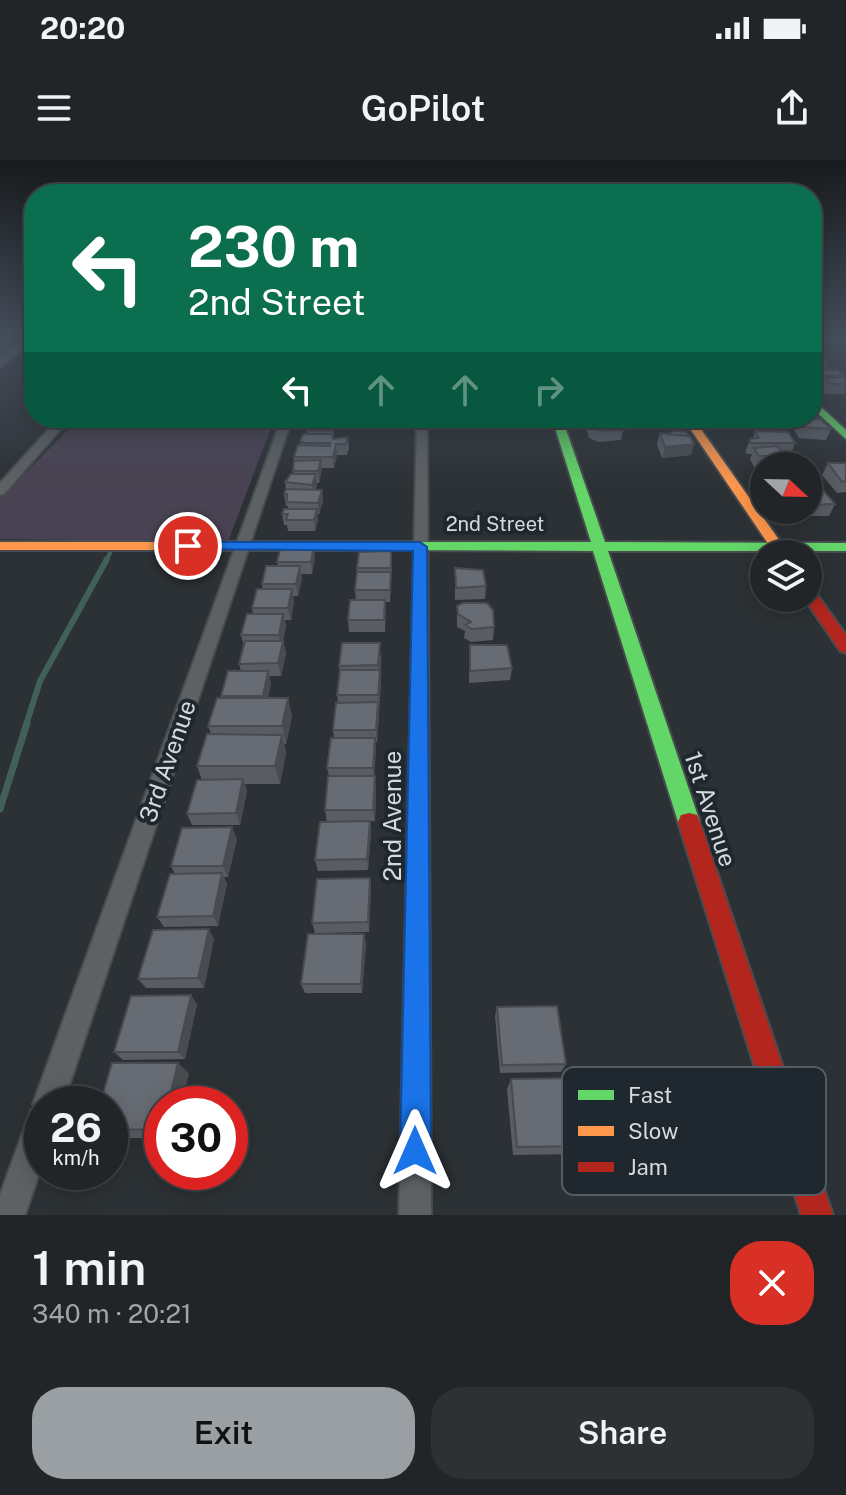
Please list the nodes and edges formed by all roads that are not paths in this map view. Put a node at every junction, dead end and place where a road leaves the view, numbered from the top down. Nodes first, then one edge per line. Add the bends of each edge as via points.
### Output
1 (822, 412) edge
2 (56, 428) edge
3 (283, 428) edge
4 (422, 428) edge
5 (560, 428) edge
6 (695, 428) edge
7 (846, 436) edge
8 (0, 491) edge
9 (773, 540) edge
10 (0, 546) edge
11 (242, 546) junction
12 (600, 546) junction
13 (420, 547) junction
14 (846, 547) edge
15 (822, 548) edge
16 (750, 549) edge
17 (822, 612) edge
18 (846, 647) edge
19 (769, 1067) edge
20 (54, 1086) edge
21 (24, 1172) edge
22 (811, 1195) edge
23 (9, 1215) edge
24 (415, 1215) edge
25 (817, 1215) edge

1 - 7 street
2 - 8 street
3 - 11 street, 3rd Avenue
4 - 13 street, 2nd Avenue
5 - 12 street, 1st Avenue
6 - 9 street
10 - 11 street, 2nd Street
11 - 13 street, 2nd Street
11 - 20 street, 3rd Avenue
12 - 13 street, 2nd Street
12 - 16 street, 2nd Street
12 - 19 street, 1st Avenue
13 - 24 street, 2nd Avenue
14 - 15 street, 2nd Street
17 - 18 street
21 - 23 street
22 - 25 street, 1st Avenue

